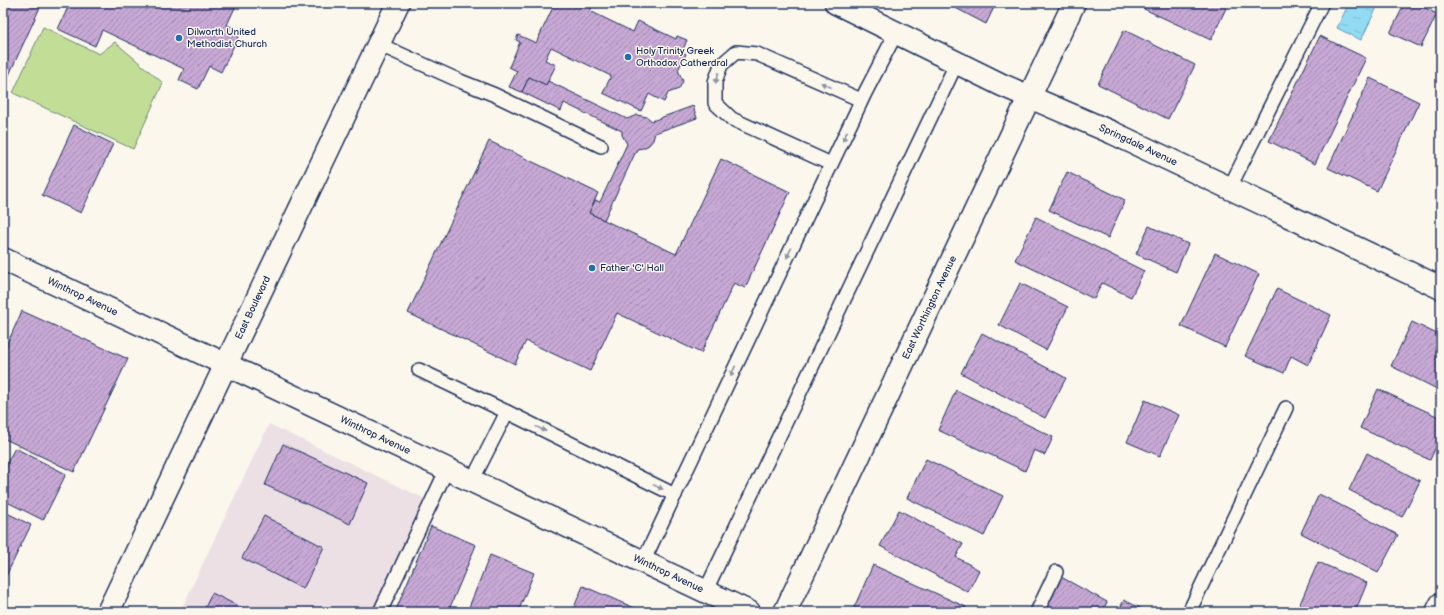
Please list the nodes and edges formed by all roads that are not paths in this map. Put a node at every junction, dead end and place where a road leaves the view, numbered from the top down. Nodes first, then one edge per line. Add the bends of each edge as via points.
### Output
1 (398, 3) edge
2 (836, 3) edge
3 (1074, 3) edge
4 (1322, 3) edge
5 (896, 33) junction
6 (378, 44) junction
7 (957, 62) junction
8 (1029, 96) junction
9 (861, 100) junction
10 (601, 146) dead end
11 (831, 164) junction
12 (1229, 189) junction
13 (3, 259) edge
14 (1441, 288) edge
15 (226, 364) junction
16 (419, 370) dead end
17 (1286, 408) dead end
18 (506, 412) junction
19 (447, 469) junction
20 (472, 481) junction
21 (675, 495) junction
22 (643, 562) junction
23 (1056, 572) dead end
24 (705, 592) junction
25 (1441, 604) edge
26 (108, 612) edge
27 (380, 612) edge
28 (749, 612) edge
29 (785, 612) edge
30 (1037, 612) edge
31 (1189, 612) edge
32 (1437, 612) edge

1 - 6 street, East Boulevard
2 - 5 street, Springdale Avenue
3 - 8 street, East Worthington Avenue
4 - 12 lane
5 - 7 street, Springdale Avenue
5 - 9 lane
6 - 10 lane via 495,95
6 - 15 street, East Boulevard
7 - 8 street, Springdale Avenue
7 - 24 lane
8 - 12 street, Springdale Avenue
8 - 29 street, East Worthington Avenue
9 -> 11 lane
9 -> 11 lane via 757,54 736,52 721,64 715,82 715,103 732,119
11 -> 21 lane
12 - 14 street, Springdale Avenue
13 - 15 street, Winthrop Avenue
15 - 19 street, Winthrop Avenue
15 - 26 street, East Boulevard
16 - 18 lane
17 - 31 lane
18 - 20 lane
18 -> 21 lane
19 - 20 street, Winthrop Avenue
19 - 27 lane
20 - 22 street, Winthrop Avenue
21 - 22 lane
22 - 24 street, Winthrop Avenue
23 - 30 lane
24 - 28 street, Winthrop Avenue
25 - 32 street

